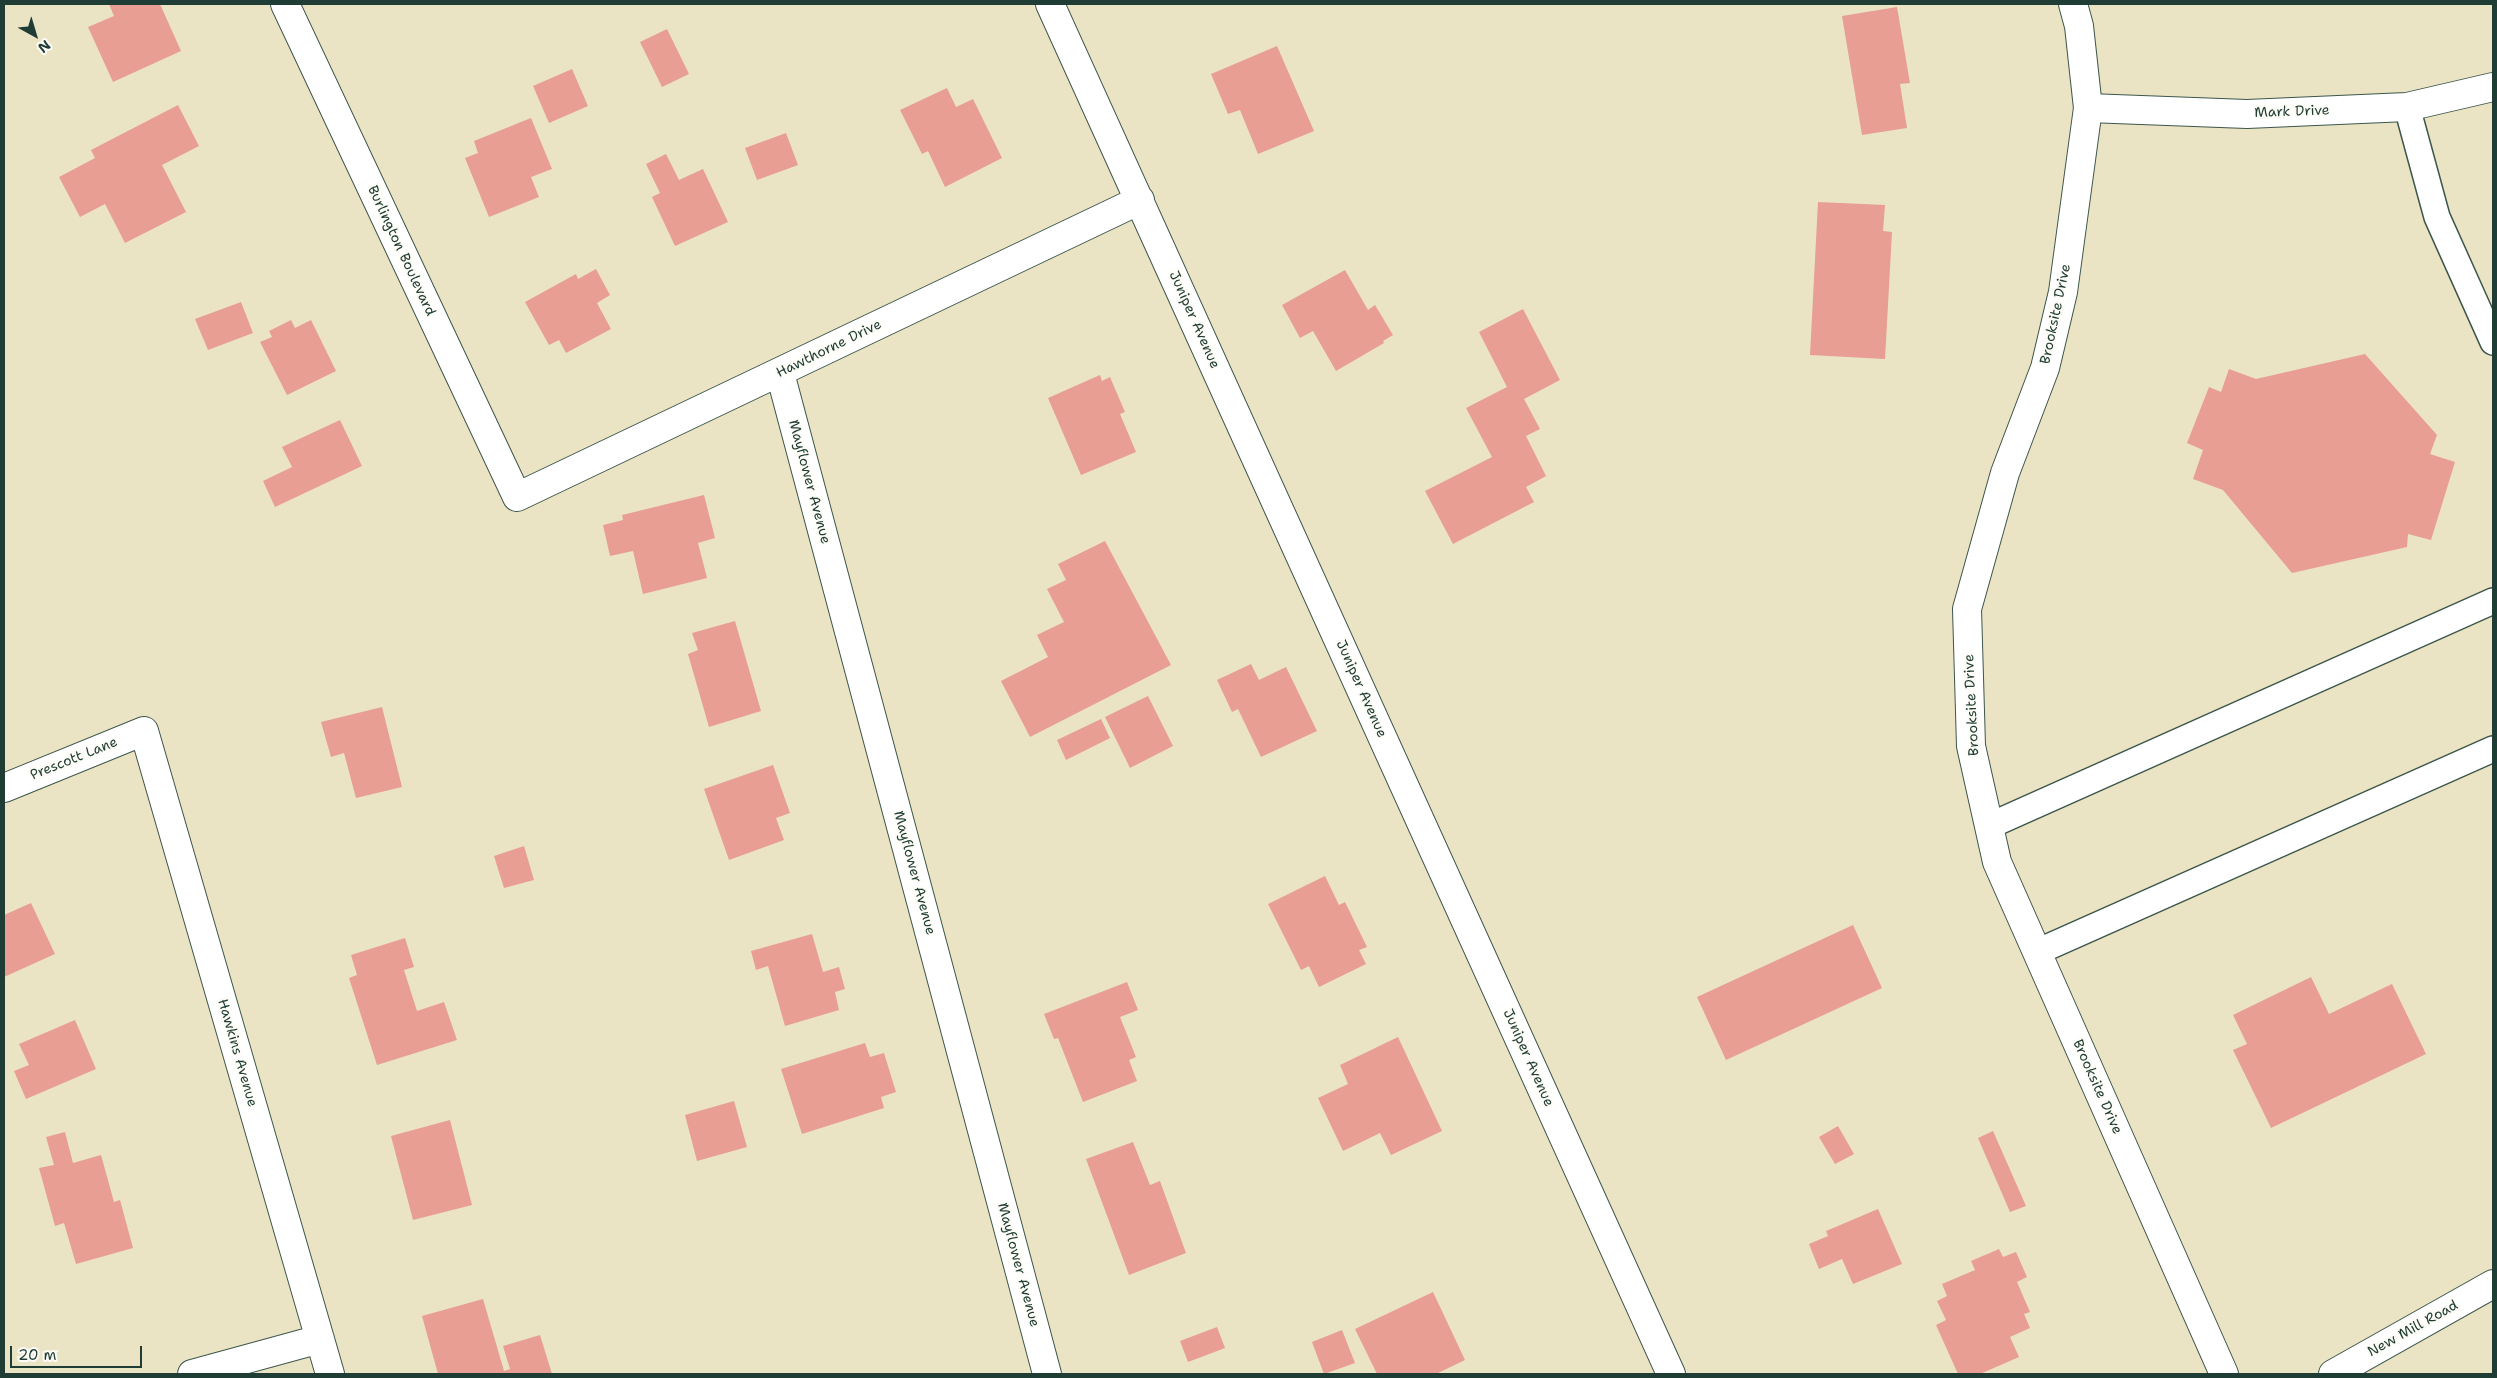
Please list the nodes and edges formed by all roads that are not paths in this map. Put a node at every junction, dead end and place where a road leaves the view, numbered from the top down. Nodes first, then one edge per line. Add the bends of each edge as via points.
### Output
1 (285, 4) edge
2 (1050, 4) edge
3 (2073, 4) edge
4 (2493, 87) edge
5 (2407, 107) junction
6 (2088, 108) junction
7 (1140, 200) junction
8 (2493, 342) edge
9 (780, 372) junction
10 (517, 497) joint
11 (2493, 602) edge
12 (144, 731) joint
13 (2493, 749) edge
14 (4, 788) edge
15 (1989, 826) junction
16 (2037, 952) junction
17 (2493, 1284) edge
18 (320, 1339) junction
19 (192, 1374) edge
20 (330, 1374) edge
21 (1047, 1374) edge
22 (1671, 1374) edge
23 (2224, 1374) edge
24 (2333, 1374) edge

1 - 10 street, Burlington Boulevard
2 - 7 street, Juniper Avenue
3 - 6 street, Brooksite Drive via 2079,26
4 - 5 street, Mark Drive
5 - 6 street, Mark Drive via 2247,114
5 - 8 lane via 2437,217
6 - 15 street, Brooksite Drive via 2063,292 2046,368 2005,473 1967,609 1971,746
7 - 9 street, Hawthorne Drive
7 - 22 street, Juniper Avenue
9 - 10 street, Hawthorne Drive
9 - 21 street, Mayflower Avenue
11 - 15 lane
12 - 14 street, Prescott Lane
12 - 18 street, Hawkins Avenue
13 - 16 lane
15 - 16 street, Brooksite Drive via 1997,862
16 - 23 street, Brooksite Drive
17 - 24 street, New Mill Road
18 - 19 street
18 - 20 street, Hawkins Avenue

